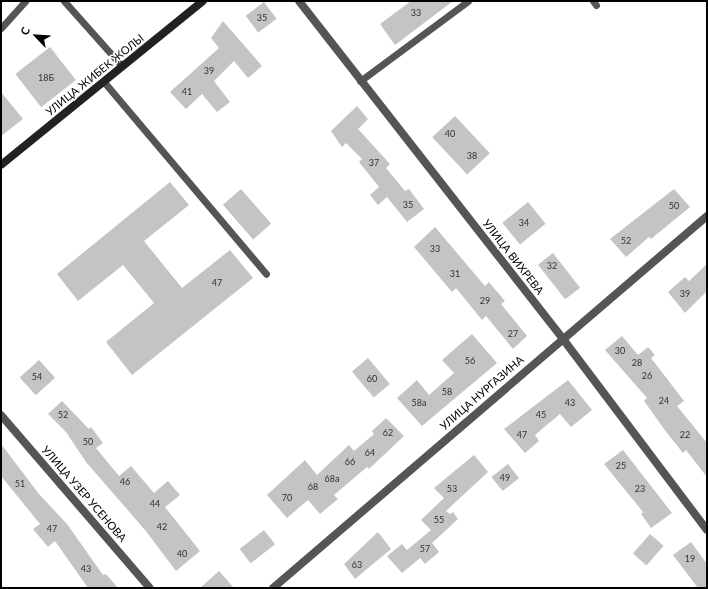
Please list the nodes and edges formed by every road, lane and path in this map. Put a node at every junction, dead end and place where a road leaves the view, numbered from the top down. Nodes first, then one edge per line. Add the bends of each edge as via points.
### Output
1 (25, 1) edge
2 (64, 1) edge
3 (203, 1) edge
4 (299, 1) edge
5 (468, 1) edge
6 (1, 28) edge
7 (122, 66) junction
8 (360, 81) junction
9 (104, 82) junction
10 (1, 165) edge
11 (707, 216) edge
12 (266, 274) dead end
13 (563, 338) junction
14 (1, 415) edge
15 (707, 530) edge
16 (150, 588) edge
17 (272, 588) edge

1 - 6 lane
2 - 7 lane
3 - 7 main road, УЛИЦА ЖИБЕК ЖОЛЫ
4 - 8 street, УЛИЦА ВИХРЕВА
5 - 8 lane
7 - 9 main road, УЛИЦА ЖИБЕК ЖОЛЫ
8 - 13 street, УЛИЦА ВИХРЕВА
9 - 10 main road, УЛИЦА ЖИБЕК ЖОЛЫ
9 - 12 lane
11 - 13 street, УЛИЦА НУРГАЗИНА
13 - 15 street, УЛИЦА ВИХРЕВА
13 - 17 street, УЛИЦА НУРГАЗИНА
14 - 16 street, УЛИЦА УЗЕР УСЕНОВА

